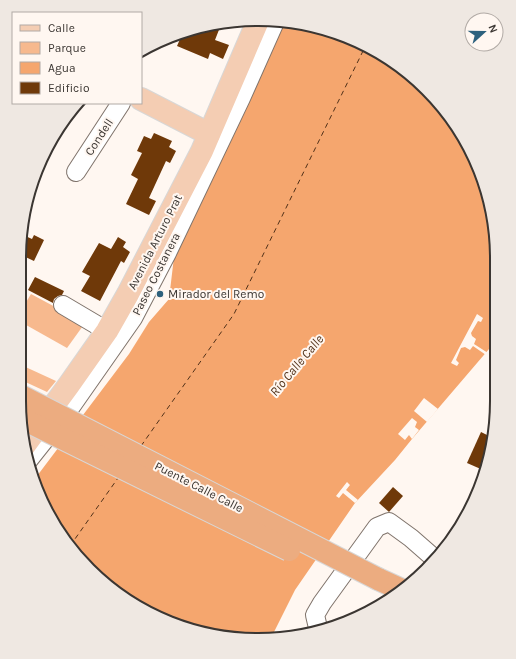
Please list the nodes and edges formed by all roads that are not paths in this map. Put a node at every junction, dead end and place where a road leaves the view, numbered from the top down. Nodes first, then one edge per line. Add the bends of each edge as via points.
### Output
1 (256, 26) edge
2 (273, 26) edge
3 (142, 100) edge
4 (120, 104) edge
5 (210, 134) junction
6 (76, 172) dead end
7 (63, 305) dead end
8 (107, 331) junction
9 (26, 399) edge
10 (27, 421) edge
11 (29, 439) edge
12 (32, 455) edge
13 (431, 555) edge
14 (381, 590) edge
15 (392, 590) edge
16 (317, 625) edge

1 - 5 main road, Avenida Arturo Prat
2 - 12 street, Paseo Costanera via 167,253 133,318 70,408
3 - 5 main road
4 - 6 street, Condell
5 - 8 main road, Avenida Arturo Prat
7 - 8 street
8 - 11 main road, Avenida Arturo Prat
9 - 14 highway, Puente Calle Calle, bridge
10 - 14 highway, Puente Calle Calle, bridge
13 - 16 street via 389,522 377,527 322,603 315,615
14 - 15 highway

